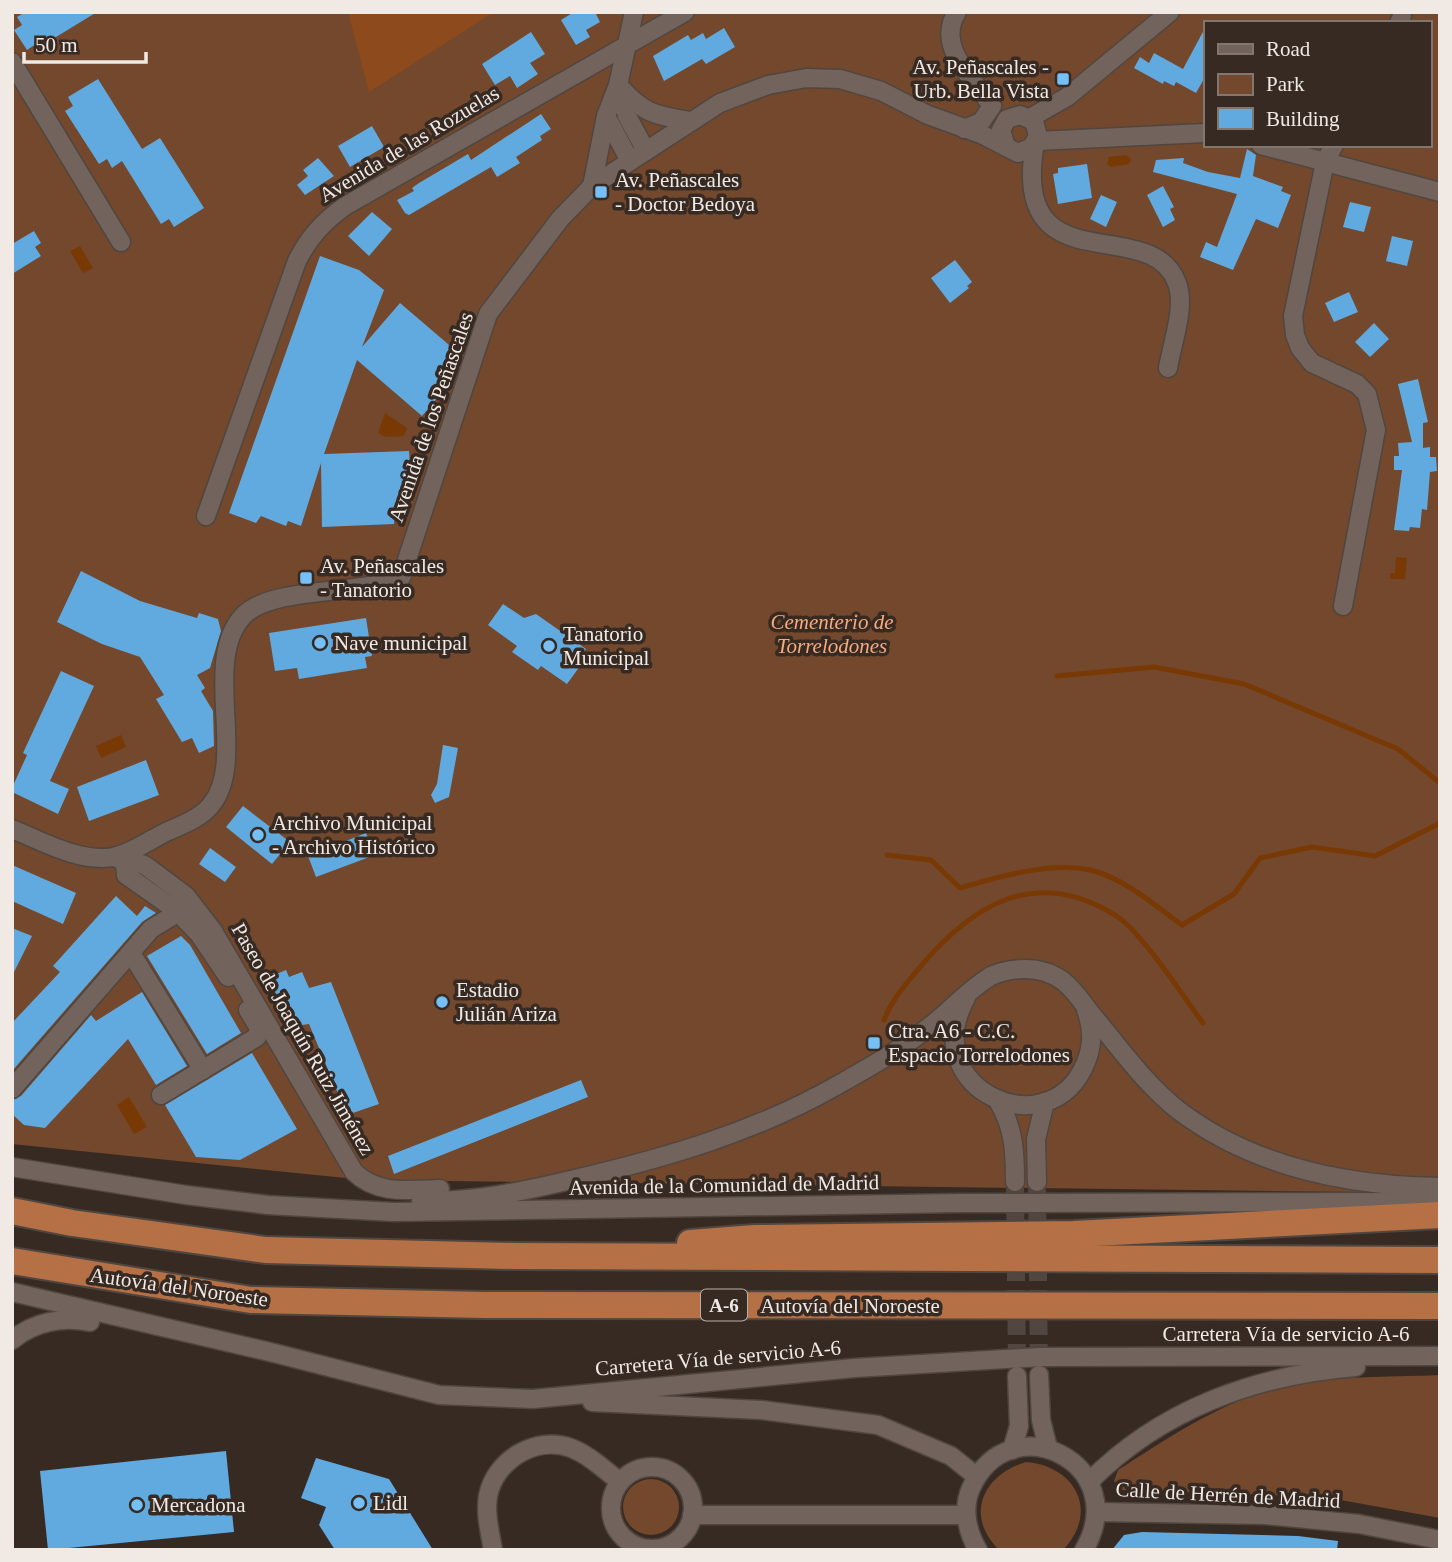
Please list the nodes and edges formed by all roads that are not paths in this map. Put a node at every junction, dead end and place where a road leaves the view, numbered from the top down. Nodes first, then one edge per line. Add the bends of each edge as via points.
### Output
1 (634, 12) edge
2 (685, 12) edge
3 (957, 12) edge
4 (1170, 12) edge
5 (626, 44) junction
6 (12, 62) edge
7 (618, 85) junction
8 (992, 106) junction
9 (606, 116) junction
10 (689, 121) junction
11 (1003, 124) junction
12 (972, 132) junction
13 (1035, 133) junction
14 (1204, 133) edge
15 (1269, 147) edge
16 (1333, 147) edge
17 (1012, 150) junction
18 (646, 151) junction
19 (630, 161) junction
20 (1325, 162) junction
21 (1030, 174) junction
22 (592, 187) junction
23 (1440, 192) edge
24 (121, 242) dead end
25 (1168, 368) dead end
26 (206, 516) dead end
27 (401, 578) joint
28 (1343, 606) dead end
29 (12, 830) edge
30 (120, 860) junction
31 (195, 904) junction
32 (177, 911) junction
33 (131, 953) junction
34 (968, 995) junction
35 (1083, 1004) junction
36 (203, 1070) junction
37 (12, 1089) edge
38 (160, 1095) dead end
39 (998, 1101) junction
40 (1045, 1102) junction
41 (12, 1167) edge
42 (1015, 1182) tunnel mouth
43 (1037, 1182) tunnel mouth
44 (548, 1185) junction
45 (1440, 1187) edge
46 (1440, 1202) edge
47 (268, 1205) junction
48 (12, 1211) edge
49 (1440, 1215) edge
50 (514, 1256) junction
51 (1440, 1260) edge
52 (12, 1261) edge
53 (12, 1292) edge
54 (1440, 1306) edge
55 (12, 1340) edge
56 (274, 1353) junction
57 (1404, 1356) junction
58 (1440, 1356) edge
59 (1039, 1375) tunnel mouth
60 (1017, 1376) tunnel mouth
61 (533, 1399) junction
62 (1048, 1448) junction
63 (1012, 1450) junction
64 (976, 1476) junction
65 (620, 1482) junction
66 (1089, 1482) junction
67 (1097, 1512) junction
68 (692, 1515) junction
69 (966, 1515) junction
70 (1440, 1541) edge
71 (665, 1548) edge
72 (493, 1550) edge
73 (978, 1550) edge
74 (1084, 1550) edge

1 - 5 street
2 - 5 street, Avenida de las Rozuelas
3 - 8 street via 948,37 953,51
4 - 13 street via 1067,97
5 - 7 street
5 - 26 street, Avenida de las Rozuelas via 345,206 314,232 297,261
6 - 24 street
7 - 9 street
7 - 10 street via 637,107 655,116
7 - 18 street via 627,116
8 - 11 street
8 - 12 street
9 - 19 street
9 - 22 street
10 - 12 street, Avenida de los Peñascales via 720,103 768,85 806,78 840,79 881,91
10 - 18 street, Avenida de los Peñascales
11 - 12 street
11 - 13 street via 1015,115
11 - 17 street via 1000,136
12 - 17 street, Avenida de los Peñascales
13 - 14 street
13 - 17 street via 1028,150
13 - 21 street
15 - 20 street
16 - 20 street
17 - 21 street
18 - 19 street, Avenida de los Peñascales
19 - 22 street, Avenida de los Peñascales
20 - 23 street
20 - 28 street via 1293,316 1294,335 1312,363 1357,384 1367,394 1376,430
21 - 25 street via 1032,195 1052,226 1083,242 1140,250 1170,269 1180,299
22 - 27 street, Avenida de los Peñascales via 560,219 488,314
27 - 30 street, Paseo de Joaquín Ruiz Jiménez via 382,586 268,601 244,615 231,635 225,664 221,789 211,807
29 - 30 street, Paseo de Joaquín Ruiz Jiménez via 89,858
30 - 31 street, Paseo de Joaquín Ruiz Jiménez via 146,866
30 - 32 street via 126,874
31 - 32 street
31 - 44 street, Paseo de Joaquín Ruiz Jiménez via 354,1172 365,1183 396,1190
32 - 33 street via 151,929
32 - 36 street via 214,956 259,1028 252,1041
33 - 36 street
33 - 37 street
34 - 35 street via 995,974 1028,968 1060,979
34 - 39 street via 955,1029 957,1056 969,1080
34 - 44 street via 927,1029 844,1082 736,1133 652,1161
35 - 40 street via 1092,1037 1087,1062 1073,1083
35 - 45 street via 1146,1081 1177,1109 1256,1156 1350,1180
36 - 38 street
39 - 40 street
39 - 42 street via 1014,1138
40 - 43 street via 1036,1139
41 - 47 street, Avenida de la Comunidad de Madrid
44 - 47 street via 491,1197 320,1197
46 - 47 street, Avenida de la Comunidad de Madrid via 959,1203 483,1213
48 - 50 highway, A-6 via 265,1250
49 - 50 highway via 1074,1234 755,1237
50 - 51 highway, A-6
52 - 54 highway, Autovía del Noroeste / A-6 via 251,1300 499,1305
53 - 56 street, Carretera Vía de servicio A-6
55 - 56 street via 44,1323 70,1317
56 - 61 street, Carretera Vía de servicio A-6 via 439,1395
57 - 58 street, Carretera Vía de servicio A-6
57 - 61 street, Carretera Vía de servicio A-6 via 1040,1357 854,1368
57 - 66 street via 1371,1366 1302,1372 1221,1395 1156,1429 1112,1459
59 - 62 street via 1041,1420
60 - 63 street via 1019,1426
61 - 64 street via 761,1410 877,1424 951,1456
62 - 63 street
62 - 66 street via 1072,1461
63 - 64 street via 998,1455
64 - 69 street
65 - 68 street via 634,1471 651,1467 668,1471 683,1481 691,1497
65 - 71 street via 612,1498 611,1515 618,1532 630,1544
65 - 72 street via 570,1447 533,1447 515,1455 492,1482 487,1499
66 - 67 street
67 - 70 street, Calle de Herrén de Madrid via 1265,1515 1359,1524
67 - 74 street via 1093,1535
68 - 69 street
68 - 71 street via 687,1529
69 - 73 street

